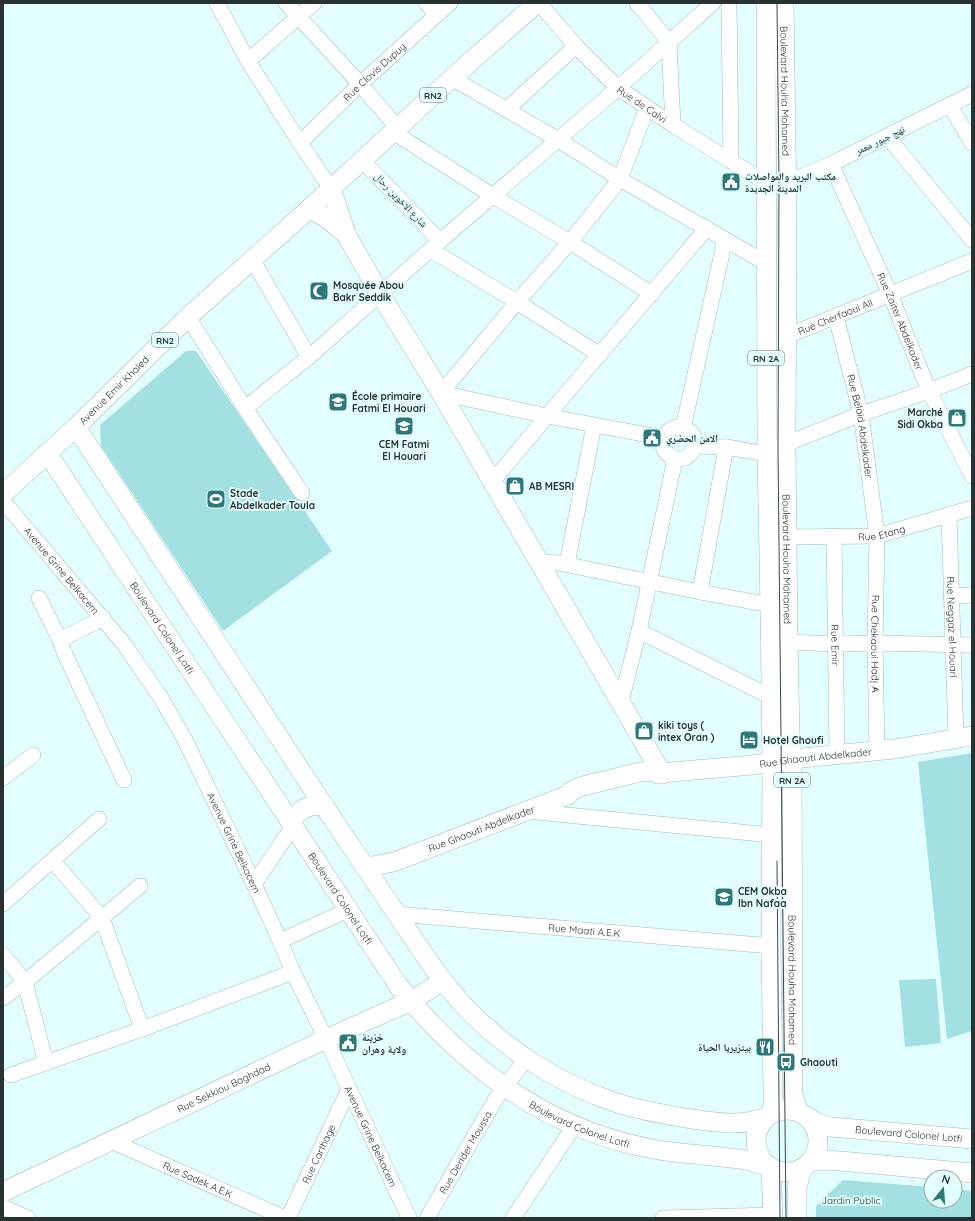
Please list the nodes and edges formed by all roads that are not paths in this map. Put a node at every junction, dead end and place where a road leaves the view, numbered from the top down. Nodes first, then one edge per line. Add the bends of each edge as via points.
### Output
1 (216, 3) edge
2 (286, 3) edge
3 (314, 3) edge
4 (426, 3) edge
5 (450, 3) edge
6 (637, 3) edge
7 (713, 3) edge
8 (729, 3) edge
9 (766, 3) edge
10 (784, 3) edge
11 (532, 4) edge
12 (437, 15) junction
13 (299, 17) junction
14 (669, 42) junction
15 (576, 46) junction
16 (248, 61) junction
17 (452, 78) junction
18 (360, 84) junction
19 (618, 88) junction
20 (972, 94) edge
21 (950, 106) junction
22 (647, 108) junction
23 (506, 110) junction
24 (673, 125) junction
25 (395, 130) junction
26 (887, 136) junction
27 (557, 139) junction
28 (300, 143) junction
29 (972, 143) edge
30 (362, 160) junction
31 (731, 161) junction
32 (831, 164) junction
33 (620, 179) junction
34 (765, 182) junction
35 (786, 183) junction
36 (331, 189) junction
37 (493, 196) junction
38 (309, 209) junction
39 (708, 228) junction
40 (347, 236) junction
41 (725, 240) junction
42 (972, 240) edge
43 (570, 242) junction
44 (435, 245) junction
45 (252, 259) junction
46 (972, 261) edge
47 (766, 263) junction
48 (380, 294) junction
49 (652, 294) junction
50 (890, 294) junction
51 (517, 302) junction
52 (188, 317) junction
53 (836, 317) junction
54 (787, 336) junction
55 (600, 355) junction
56 (309, 357) junction
57 (972, 374) edge
58 (929, 391) junction
59 (441, 394) junction
60 (245, 408) junction
61 (861, 414) junction
62 (547, 416) junction
63 (594, 425) junction
64 (76, 427) junction
65 (683, 428) junction
66 (664, 438) junction
67 (786, 444) junction
68 (695, 446) junction
69 (726, 447) junction
70 (48, 454) junction
71 (767, 454) junction
72 (675, 459) junction
73 (972, 476) edge
74 (492, 482) junction
75 (3, 494) edge
76 (302, 494) dead end
77 (3, 501) edge
78 (972, 508) edge
79 (948, 515) junction
80 (834, 536) junction
81 (877, 536) junction
82 (788, 537) junction
83 (538, 562) junction
84 (566, 564) junction
85 (649, 582) junction
86 (700, 592) junction
87 (972, 595) edge
88 (951, 596) junction
89 (39, 598) dead end
90 (770, 605) junction
91 (102, 618) junction
92 (639, 631) junction
93 (60, 640) junction
94 (788, 642) junction
95 (875, 643) junction
96 (835, 644) junction
97 (953, 645) junction
98 (972, 645) edge
99 (771, 697) junction
100 (620, 702) junction
101 (964, 738) edge
102 (877, 750) junction
103 (837, 754) junction
104 (33, 755) dead end
105 (792, 759) junction
106 (772, 762) junction
107 (660, 774) junction
108 (3, 778) edge
109 (124, 780) dead end
110 (311, 785) junction
111 (280, 805) junction
112 (324, 805) junction
113 (525, 811) junction
114 (99, 819) dead end
115 (292, 824) junction
116 (772, 835) junction
117 (53, 861) junction
118 (370, 873) junction
119 (254, 884) junction
120 (140, 886) dead end
121 (3, 904) edge
122 (348, 910) junction
123 (397, 914) junction
124 (102, 918) junction
125 (280, 941) junction
126 (771, 946) junction
127 (3, 955) edge
128 (293, 972) junction
129 (443, 981) junction
130 (25, 982) junction
131 (406, 994) junction
132 (3, 998) edge
133 (142, 1029) junction
134 (326, 1039) junction
135 (526, 1059) junction
136 (46, 1062) junction
137 (11, 1074) dead end
138 (504, 1087) junction
139 (349, 1089) junction
140 (801, 1113) junction
141 (770, 1115) junction
142 (574, 1126) junction
143 (972, 1139) edge
144 (112, 1141) junction
145 (806, 1166) junction
146 (771, 1167) junction
147 (972, 1173) edge
148 (3, 1192) edge
149 (3, 1207) edge
150 (407, 1213) edge
151 (429, 1214) edge
152 (773, 1216) edge
153 (28, 1218) edge
154 (260, 1218) edge
155 (282, 1218) edge
156 (285, 1218) edge
157 (288, 1218) edge
158 (513, 1218) edge
159 (663, 1218) edge
160 (797, 1218) edge

1 - 16 street
2 - 13 street
3 - 13 street
4 - 12 street
5 - 12 street, Rue Clovis Dupuy
6 - 14 street
7 - 14 street
8 - 31 street
9 - 34 main road, Boulevard Houha Mohamed / RN 2A
10 - 35 main road, Boulevard Houha Mohamed / RN 2A
11 - 15 street, Rue de Calvi
11 - 17 main road, RN2
12 - 18 street, Rue Clovis Dupuy
13 - 16 street
13 - 18 street
14 - 19 street
14 - 24 street
15 - 19 street, Rue de Calvi
15 - 23 street
16 - 28 street
17 - 23 street
17 - 25 main road, RN2
18 - 25 street
18 - 28 street, Rue Clovis Dupuy
19 - 22 street, Rue de Calvi
19 - 27 street
20 - 21 street, نهج جبور معمر
21 - 26 street, نهج جبور معمر
21 - 29 street
22 - 24 street, Rue de Calvi
22 - 33 street
23 - 27 street
24 - 31 street, Rue de Calvi
25 - 30 main road, RN2
25 - 37 street
26 - 32 street, نهج جبور معمر
26 - 42 street
27 - 33 street
27 - 37 street
28 - 36 street
30 - 36 main road, RN2
30 - 44 street, شارع الاخوين رحال
31 - 34 street, Rue de Calvi
32 - 35 street, نهج جبور معمر
32 - 50 street, Rue Zaiter Abdelkader
33 - 39 street
33 - 43 street
34 - 35 street
34 - 47 main road, Boulevard Houha Mohamed / RN 2A
35 - 54 main road, Boulevard Houha Mohamed / RN 2A
36 - 38 main road, Avenue Emir Khaled / RN2
36 - 40 main road
37 - 43 street
37 - 44 street
38 - 40 main road via 325,217
38 - 45 main road, Avenue Emir Khaled / RN2
39 - 41 street
39 - 49 street
40 - 48 main road
41 - 47 street
41 - 65 street
43 - 49 street
43 - 51 street
44 - 48 street
44 - 51 street, شارع الاخوين رحال
45 - 52 main road, Avenue Emir Khaled / RN2
45 - 56 street
46 - 50 street, Rue Cherfaoui Ali
47 - 71 main road, Boulevard Houha Mohamed / RN 2A
48 - 56 street
48 - 59 main road
49 - 55 street
50 - 53 street, Rue Cherfaoui Ali
50 - 58 street, Rue Zaiter Abdelkader
51 - 55 street, شارع الاخوين رحال
51 - 59 street
52 - 60 street
52 - 64 main road, Avenue Emir Khaled / RN2
53 - 54 street, Rue Cherfaoui Ali
53 - 61 street, Rue Belaid Abdelkader
54 - 67 main road, Boulevard Houha Mohamed / RN 2A
55 - 62 street
56 - 60 street
57 - 58 street
58 - 61 street
58 - 73 street, Rue Zaiter Abdelkader
59 - 62 street
59 - 74 main road
60 - 76 street
61 - 67 street
61 - 81 street, Rue Belaid Abdelkader
62 - 63 street
62 - 74 street
63 - 66 street
63 - 84 street
64 - 70 main road, Avenue Emir Khaled / RN2
64 - 110 main road
65 - 66 street via 669,430
65 - 68 street via 692,433
66 - 72 street via 666,452
67 - 71 street
67 - 82 main road, Boulevard Houha Mohamed / RN 2A
68 - 69 street
68 - 72 street via 686,458
69 - 71 street
69 - 86 street
70 - 75 main road, Avenue Emir Khaled / RN2
70 - 111 main road, Boulevard Colonel Lotfi
71 - 90 main road, Boulevard Houha Mohamed / RN 2A
72 - 85 street
74 - 83 main road
77 - 91 street, Avenue Grine Belkacem
78 - 79 street, Rue Etang
79 - 81 street, Rue Etang
79 - 88 street, Rue Neggaz el Houari
80 - 81 street, Rue Etang
80 - 82 street, Rue Etang
80 - 96 street, Rue Emir
81 - 95 street, Rue Chekaoui Hadj A
82 - 94 main road, Boulevard Houha Mohamed / RN 2A
83 - 84 street
83 - 100 main road
84 - 85 street
85 - 86 street
85 - 92 street
86 - 90 street
87 - 88 street
88 - 97 street, Rue Neggaz el Houari
89 - 93 street
90 - 99 main road, Boulevard Houha Mohamed / RN 2A
91 - 93 street
91 - 119 street, Avenue Grine Belkacem via 124,644 161,698 185,740
92 - 99 street
92 - 100 street
93 - 109 street
94 - 96 street
94 - 105 main road, Boulevard Houha Mohamed / RN 2A
95 - 96 street
95 - 97 street
95 - 102 street, Rue Chekaoui Hadj A
96 - 103 street, Rue Emir
97 - 98 street
97 - 101 street, Rue Neggaz el Houari
99 - 106 main road, Boulevard Houha Mohamed / RN 2A
100 - 107 main road
101 - 102 main road, Rue Ghaouti Abdelkader
102 - 103 main road, Rue Ghaouti Abdelkader
103 - 105 main road, Rue Ghaouti Abdelkader
104 - 108 street
105 - 106 main road, Rue Ghaouti Abdelkader
105 - 140 main road, Boulevard Houha Mohamed / RN 2A via 792,1085 795,1104
106 - 107 main road, Rue Ghaouti Abdelkader
106 - 116 main road, Boulevard Houha Mohamed / RN 2A
107 - 113 main road, Rue Ghaouti Abdelkader via 654,771 640,772 579,787
110 - 111 main road via 296,802
110 - 112 main road
111 - 115 main road, Boulevard Colonel Lotfi
112 - 115 main road via 304,807
112 - 118 main road
113 - 116 street
113 - 118 main road, Rue Ghaouti Abdelkader via 394,862 378,874
114 - 117 street
115 - 119 street
115 - 122 main road, Boulevard Colonel Lotfi
116 - 126 main road, Boulevard Houha Mohamed / RN 2A
117 - 121 street
117 - 124 street
118 - 123 main road
119 - 125 street, Avenue Grine Belkacem
120 - 124 street
122 - 125 street
122 - 131 main road, Boulevard Colonel Lotfi
123 - 126 street, Rue Maati A.E.K
123 - 129 main road
124 - 130 street
124 - 133 street
125 - 128 street, Avenue Grine Belkacem
126 - 141 main road, Boulevard Houha Mohamed / RN 2A via 773,1105
127 - 130 street
128 - 133 street
128 - 134 street, Avenue Grine Belkacem
129 - 131 main road
129 - 135 main road via 470,1012
130 - 132 street
130 - 136 street
131 - 134 main road, Rue Sekkiou Baghdad via 398,997 391,1009
131 - 138 main road, Boulevard Colonel Lotfi via 464,1055
133 - 136 street
134 - 139 street, Avenue Grine Belkacem
134 - 144 main road, Rue Sekkiou Baghdad
135 - 138 street, Rue Derider Moussa
135 - 141 main road via 585,1090 641,1109 727,1122 754,1121
136 - 137 street
138 - 142 main road, Boulevard Colonel Lotfi
138 - 151 street, Rue Derider Moussa
139 - 150 street, Avenue Grine Belkacem
139 - 157 street, Rue Carthage
140 - 141 main road via 785,1110
140 - 143 main road, Boulevard Colonel Lotfi via 817,1123 841,1129
140 - 145 main road via 811,1121 817,1132 817,1151
141 - 146 main road via 762,1122 756,1138 759,1154
142 - 146 main road, Boulevard Colonel Lotfi via 606,1138 653,1149 740,1159
142 - 158 street
144 - 148 main road, Rue Sekkiou Baghdad
144 - 156 street, Rue Sadek A.E.K
145 - 146 main road via 786,1172
145 - 147 main road via 821,1160
145 - 160 main road via 797,1190
146 - 152 main road
149 - 153 street
150 - 151 street via 418,1216
152 - 159 street
154 - 155 street

